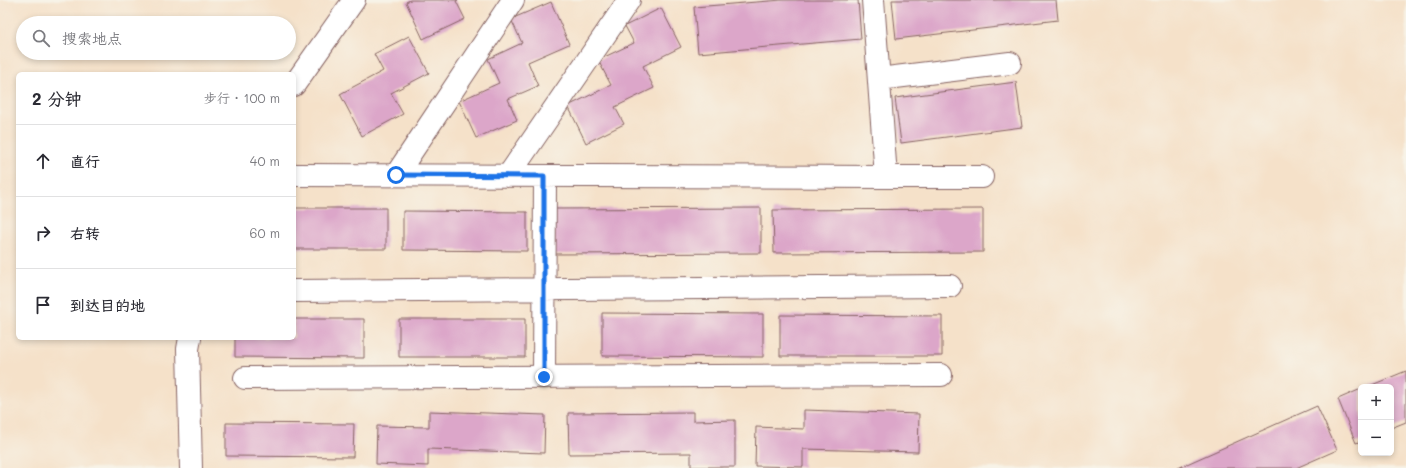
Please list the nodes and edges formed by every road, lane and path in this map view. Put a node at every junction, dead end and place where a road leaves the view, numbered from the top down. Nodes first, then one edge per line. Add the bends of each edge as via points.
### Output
1 (354, 0) edge
2 (512, 0) edge
3 (629, 0) edge
4 (873, 0) edge
5 (1010, 63) dead end
6 (879, 78) junction
7 (296, 82) edge
8 (296, 175) edge
9 (396, 175) junction
10 (508, 176) junction
11 (544, 176) junction
12 (886, 177) junction
13 (982, 177) dead end
14 (950, 286) dead end
15 (544, 289) junction
16 (296, 291) edge
17 (190, 340) edge
18 (941, 375) dead end
19 (544, 377) junction
20 (245, 378) dead end
21 (191, 468) edge

1 - 7 street
2 - 9 street
3 - 10 street
4 - 6 street
5 - 6 street
6 - 12 street
8 - 9 street
9 - 10 street
10 - 11 street
11 - 12 street
11 - 15 street
12 - 13 street
14 - 15 street
15 - 16 street
15 - 19 street
17 - 21 street
18 - 19 street
19 - 20 street

